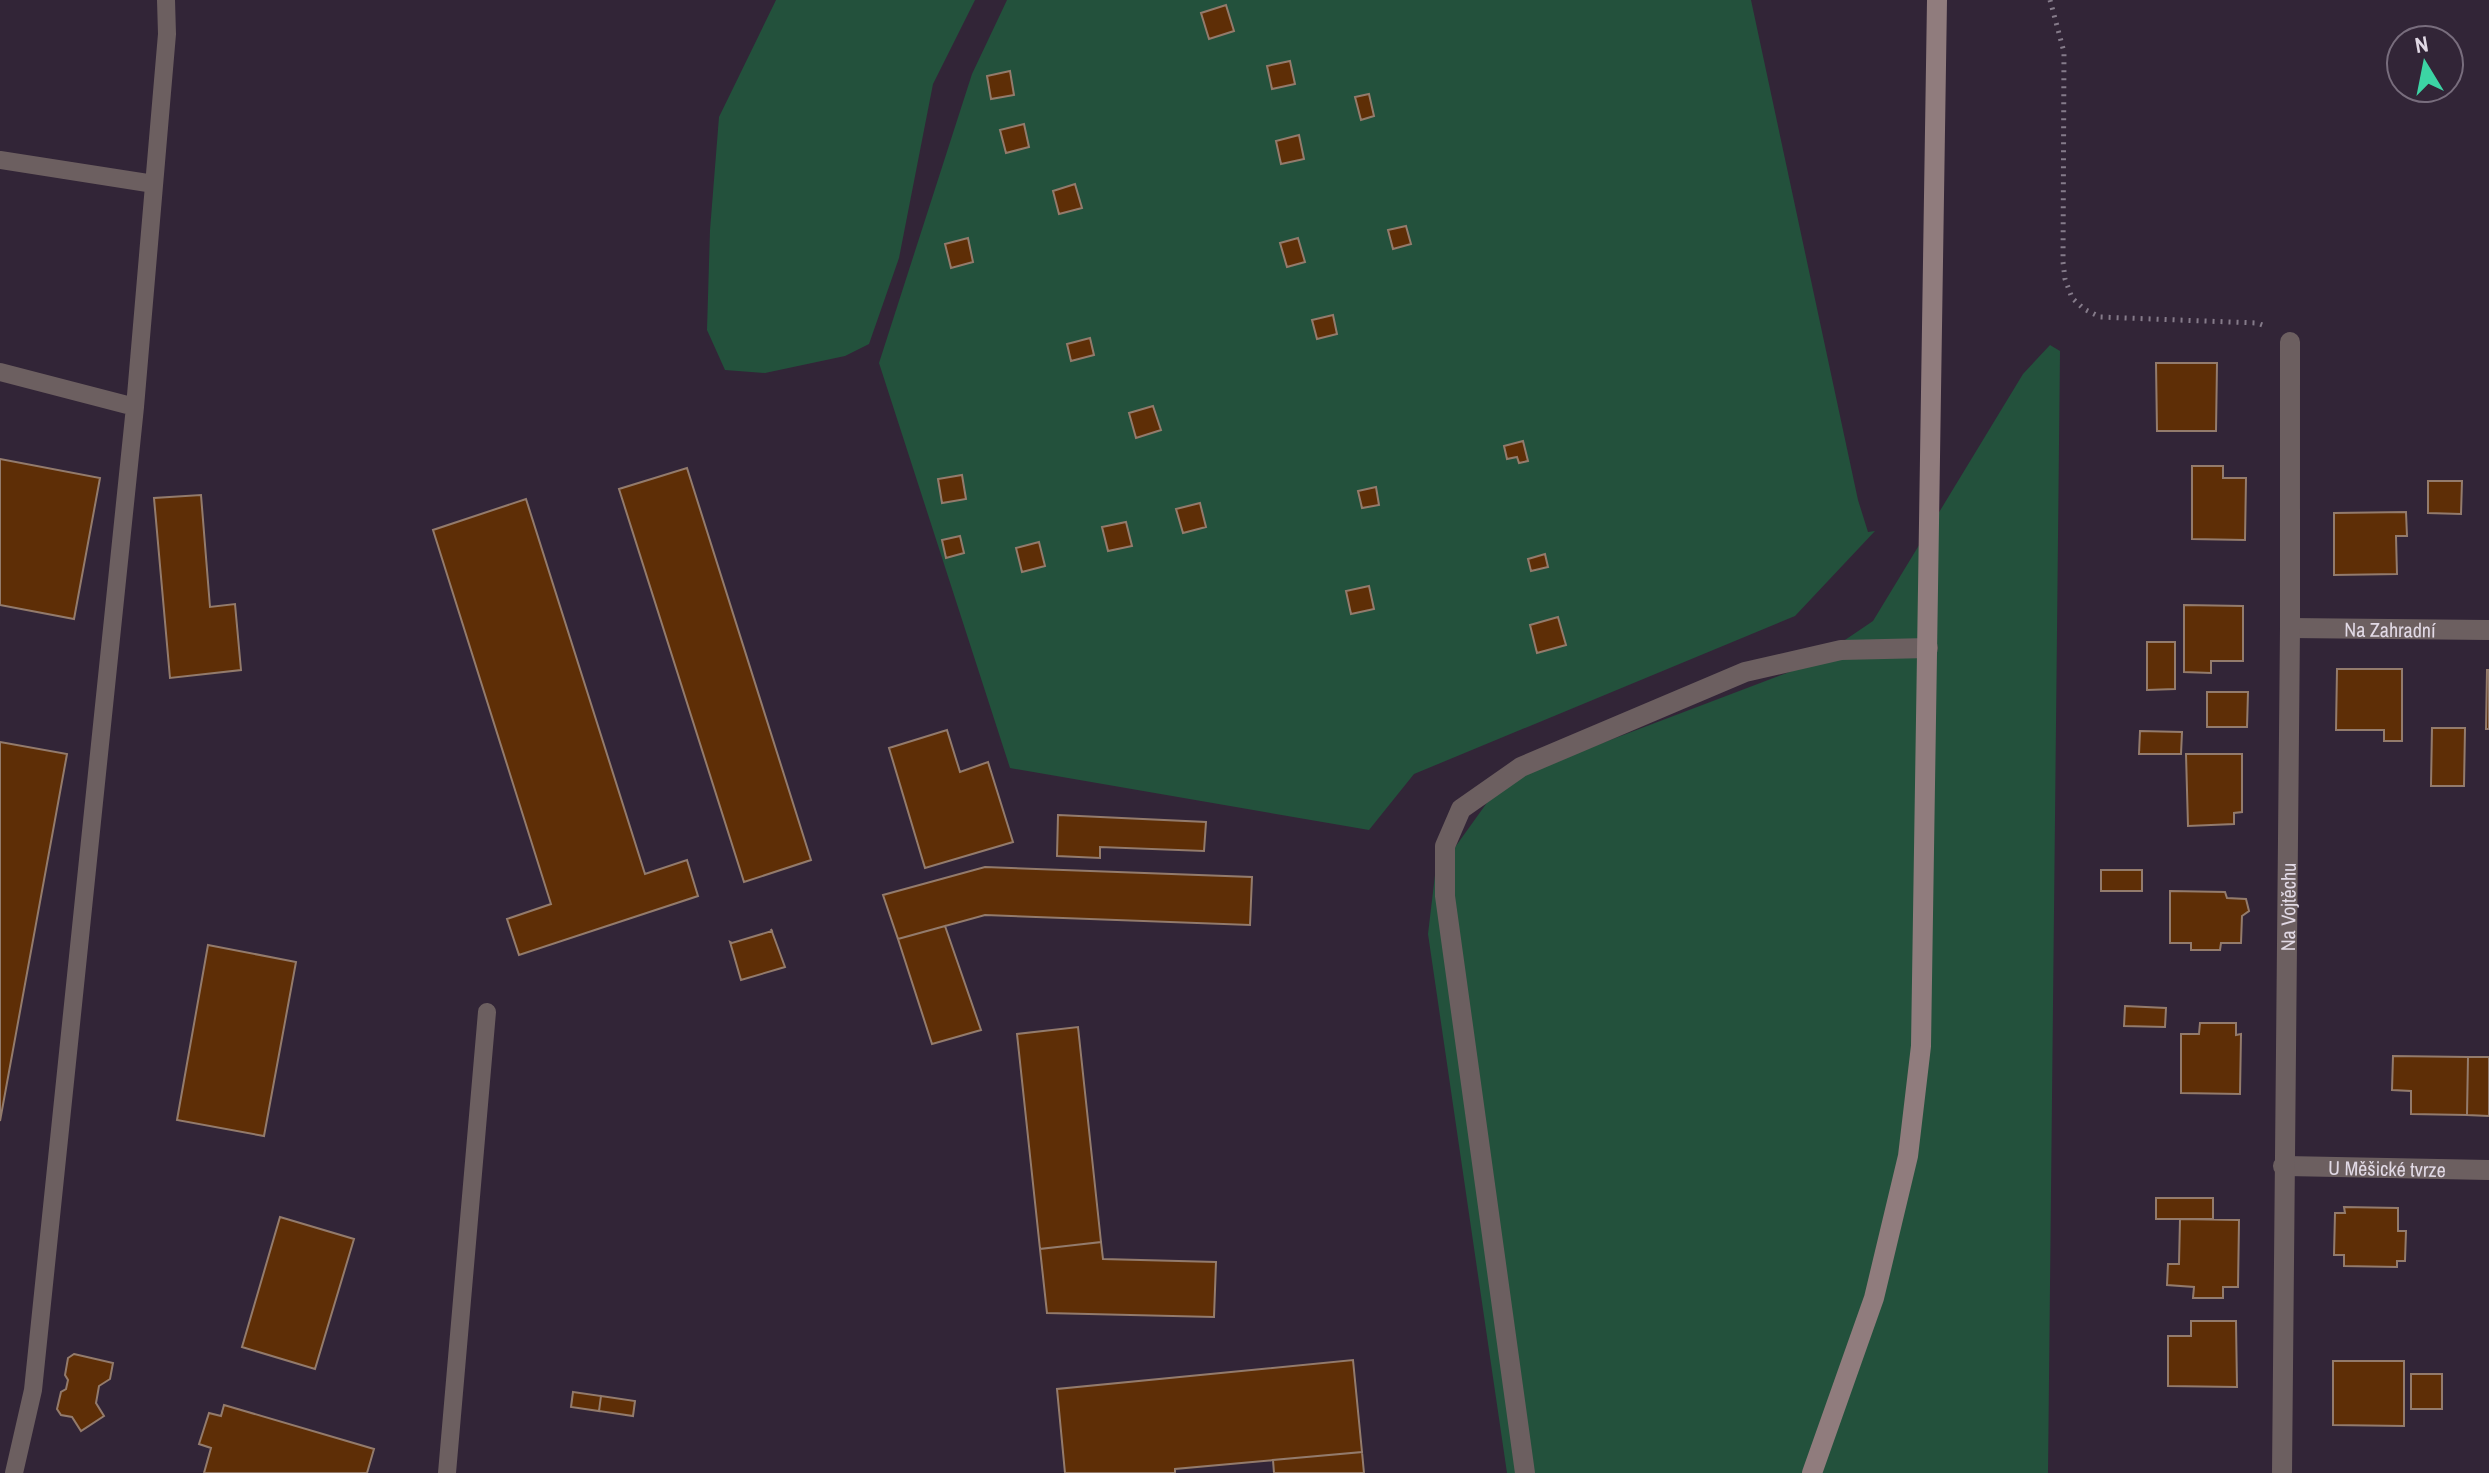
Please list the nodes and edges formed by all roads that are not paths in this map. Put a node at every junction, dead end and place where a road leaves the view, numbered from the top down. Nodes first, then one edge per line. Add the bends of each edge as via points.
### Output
1 (166, 0) edge
2 (1937, 0) edge
3 (0, 160) edge
4 (154, 184) junction
5 (2290, 342) road end
6 (0, 372) edge
7 (135, 407) junction
8 (2290, 628) junction
9 (2489, 630) edge
10 (1928, 648) junction
11 (487, 1012) dead end
12 (2283, 1166) junction
13 (2489, 1170) edge
14 (14, 1473) edge
15 (447, 1473) edge
16 (1525, 1473) edge
17 (1812, 1473) edge
18 (2282, 1473) edge

1 - 4 lane
2 - 10 main road
3 - 4 lane
4 - 7 lane
5 - 8 street, Na Vojtěchu
6 - 7 lane
7 - 14 lane via 33,1390
8 - 9 street, Na Zahradní
8 - 12 street, Na Vojtěchu
10 - 16 street via 1841,650 1745,672 1521,767 1461,809 1445,846 1445,896
10 - 17 main road via 1921,1046 1908,1156 1874,1298
11 - 15 lane
12 - 13 street, U Měšické tvrze
12 - 18 street, Na Vojtěchu

